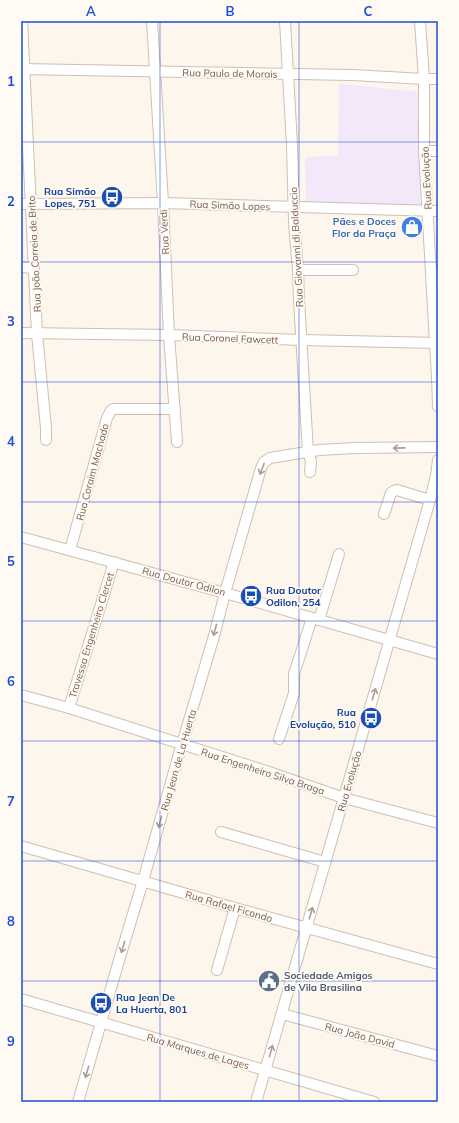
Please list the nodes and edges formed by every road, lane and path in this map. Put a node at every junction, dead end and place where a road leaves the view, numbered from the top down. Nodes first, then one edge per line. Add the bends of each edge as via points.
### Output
1 (22, 21) edge
2 (152, 21) edge
3 (285, 21) edge
4 (420, 21) edge
5 (22, 69) edge
6 (155, 72) junction
7 (288, 74) junction
8 (424, 79) junction
9 (438, 79) edge
10 (424, 151) junction
11 (438, 151) edge
12 (163, 204) junction
13 (26, 205) edge
14 (294, 207) junction
15 (433, 211) edge
16 (21, 267) edge
17 (34, 268) junction
18 (298, 270) junction
19 (353, 270) dead end
20 (21, 333) edge
21 (37, 334) junction
22 (169, 335) junction
23 (302, 340) junction
24 (436, 343) edge
25 (438, 406) edge
26 (175, 409) junction
27 (46, 440) dead end
28 (177, 442) dead end
29 (438, 447) edge
30 (308, 452) junction
31 (438, 460) edge
32 (310, 472) dead end
33 (430, 500) junction
34 (384, 514) dead end
35 (21, 537) edge
36 (70, 550) junction
37 (340, 554) dead end
38 (114, 562) junction
39 (225, 593) junction
40 (316, 619) junction
41 (390, 640) junction
42 (438, 654) edge
43 (21, 695) edge
44 (69, 708) junction
45 (279, 739) dead end
46 (182, 744) junction
47 (344, 798) junction
48 (438, 823) edge
49 (221, 832) dead end
50 (21, 846) edge
51 (325, 862) junction
52 (143, 881) junction
53 (236, 908) junction
54 (306, 928) junction
55 (438, 964) edge
56 (217, 970) dead end
57 (21, 999) edge
58 (282, 1014) junction
59 (101, 1023) junction
60 (438, 1056) edge
61 (265, 1070) junction
62 (351, 1099) edge
63 (78, 1102) edge
64 (256, 1102) edge
65 (374, 1102) edge

1 - 5 street, Rua João Correia de Brito
2 - 6 street, Rua Verdi
3 - 7 street, Rua Giovanni di Balduccio
4 - 8 street, Rua Evolução
5 - 6 street, Rua Paulo de Morais
5 - 13 street, Rua João Correia de Brito
6 - 7 street, Rua Paulo de Morais
6 - 12 street, Rua Verdi
7 - 8 street, Rua Paulo de Morais
7 - 14 street, Rua Giovanni di Balduccio
8 - 9 street, Rua Paulo de Morais
8 - 10 street, Rua Evolução
10 - 11 street
10 - 15 street, Rua Evolução
12 - 13 street, Rua Simão Lopes
12 - 14 street, Rua Simão Lopes
12 - 22 street, Rua Verdi
13 - 17 street, Rua João Correia de Brito
14 - 15 street, Rua Simão Lopes
14 - 18 street, Rua Giovanni di Balduccio
15 - 24 street, Rua Evolução
16 - 17 street
17 - 21 street, Rua João Correia de Brito
18 - 19 street
18 - 23 street, Rua Giovanni di Balduccio
20 - 21 street, Rua Coronel Fawcett
21 - 22 street, Rua Coronel Fawcett
21 - 27 street, Rua João Correia de Brito
22 - 23 street, Rua Coronel Fawcett
22 - 26 street, Rua Verdi
23 - 24 street, Rua Coronel Fawcett
23 - 30 street, Rua Giovanni di Balduccio
24 - 25 street, Rua Evolução
26 - 28 street, Rua Verdi
26 - 36 street, Rua Coraim Machado via 113,409 110,412
29 -> 30 street via 355,448
30 - 32 street, Rua Giovanni di Balduccio via 311,461
30 -> 39 street, Rua Jean de La Huerta via 270,458 264,462
31 - 33 street, Rua Evolução
33 - 34 street via 397,490 391,493
33 - 41 street, Rua Evolução
35 - 36 street, Rua Doutor Odilon
36 - 38 street, Rua Doutor Odilon
37 - 40 street
38 - 39 street, Rua Doutor Odilon
38 - 44 street, Travessa Engenheiro Clercet
39 - 40 street, Rua Doutor Odilon
39 -> 46 street, Rua Jean de La Huerta
40 - 41 street, Rua Doutor Odilon
40 - 45 street via 294,674 294,693
41 - 42 street, Rua Doutor Odilon
47 -> 41 street, Rua Evolução
43 - 44 street, Rua Engenheiro Silva Braga
44 - 46 street, Rua Engenheiro Silva Braga
46 - 47 street, Rua Engenheiro Silva Braga
46 -> 52 street, Rua Jean de La Huerta
47 - 48 street, Rua Engenheiro Silva Braga
47 - 51 street, Rua Evolução
49 - 51 street
50 - 52 street, Rua Rafael Ficondo
54 -> 51 street, Rua Evolução
52 - 53 street, Rua Rafael Ficondo
52 -> 59 street, Rua Jean de La Huerta
53 - 54 street, Rua Rafael Ficondo
53 - 56 street
54 - 55 street, Rua Rafael Ficondo
54 - 58 street, Rua Evolução
57 - 59 street, Rua Marques de Lages
58 - 60 street, Rua João David
61 -> 58 street, Rua Evolução
59 - 61 street, Rua Marques de Lages
59 -> 63 street, Rua Jean de La Huerta
61 - 62 street, Rua Marques de Lages
61 - 64 street, Rua Evolução
62 - 65 street, Rua Marques de Lages

